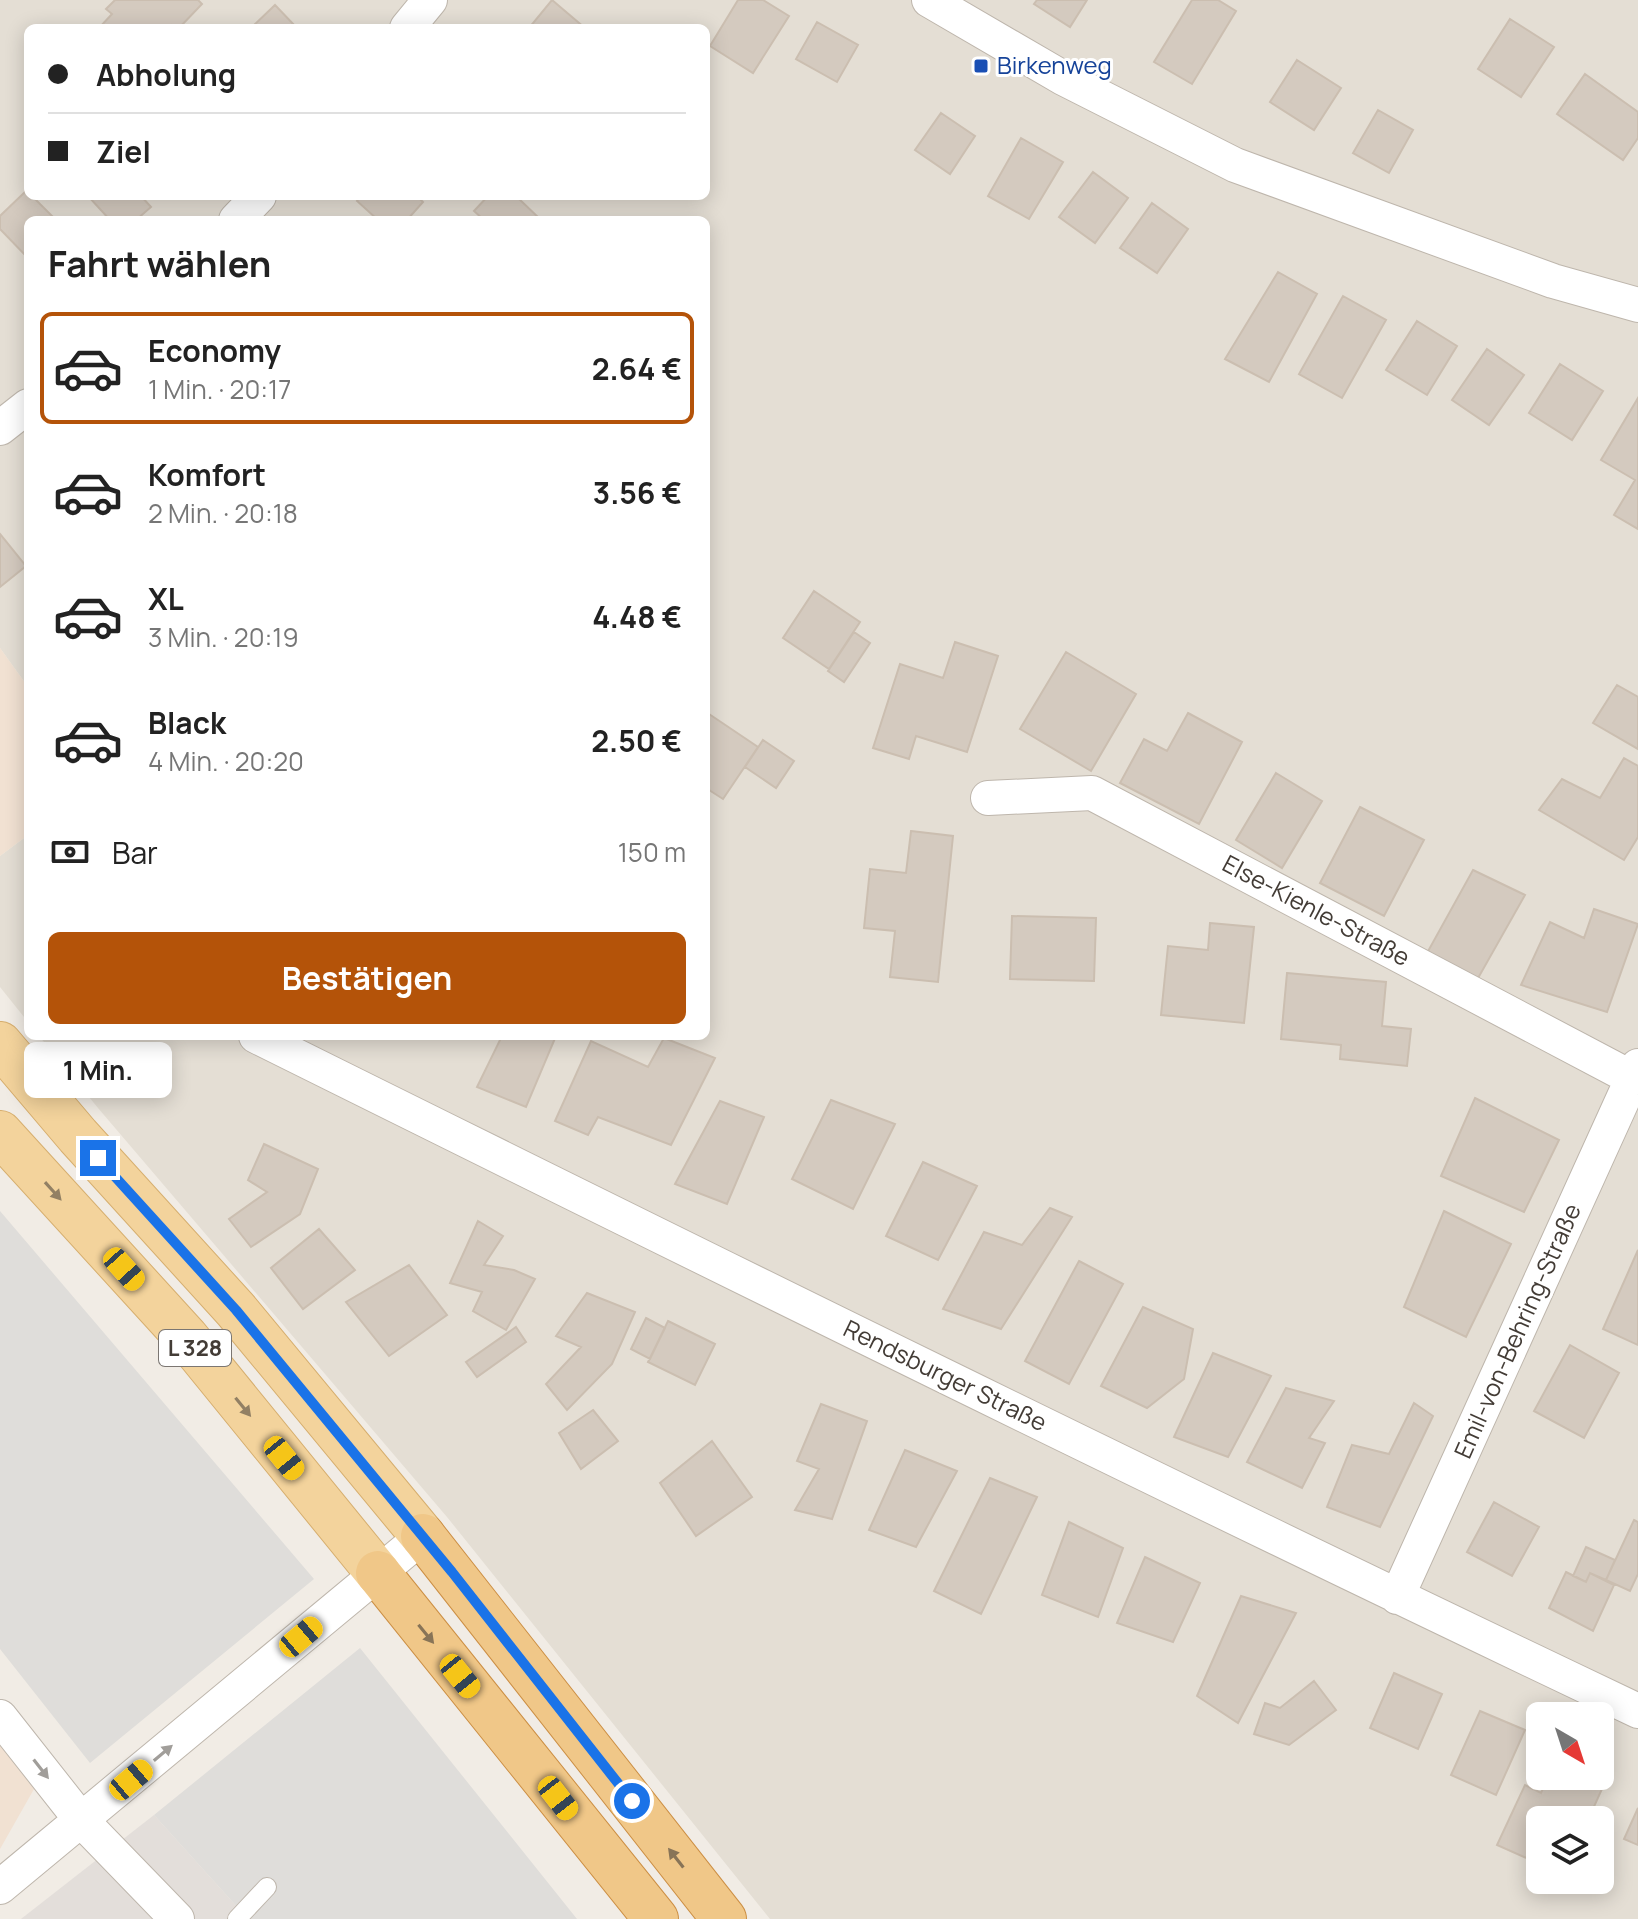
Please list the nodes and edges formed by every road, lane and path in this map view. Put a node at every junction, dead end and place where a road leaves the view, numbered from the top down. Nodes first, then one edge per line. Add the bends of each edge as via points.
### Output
1 (430, 0) edge
2 (929, 0) edge
3 (410, 24) edge
4 (255, 200) edge
5 (240, 216) edge
6 (1638, 305) edge
7 (24, 409) edge
8 (0, 428) edge
9 (988, 798) dead end
10 (264, 1040) edge
11 (0, 1044) edge
12 (1635, 1072) edge
13 (0, 1133) edge
14 (423, 1536) junction
15 (378, 1573) junction
16 (1397, 1597) junction
17 (1638, 1711) edge
18 (0, 1717) edge
19 (82, 1821) junction
20 (0, 1887) edge
21 (267, 1887) dead end
22 (177, 1919) edge
23 (237, 1919) edge
24 (656, 1919) edge
25 (724, 1919) edge

1 - 3 street
2 - 6 street via 1063,78 1235,165 1553,281
4 - 5 street
7 - 8 street
9 - 12 street, Else-Kienle-Straße via 1092,793
10 - 16 street, Rendsburger Straße
11 - 14 main road, L 328 via 236,1310
12 - 16 street, Emil-von-Behring-Straße
13 -> 15 main road, L 328 via 186,1337
14 - 15 street
25 -> 14 highway, L 328
19 -> 15 street
15 -> 24 highway, L 328
16 - 17 street, Rendsburger Straße
18 -> 19 street
19 - 20 street
19 - 22 street
21 - 23 lane

